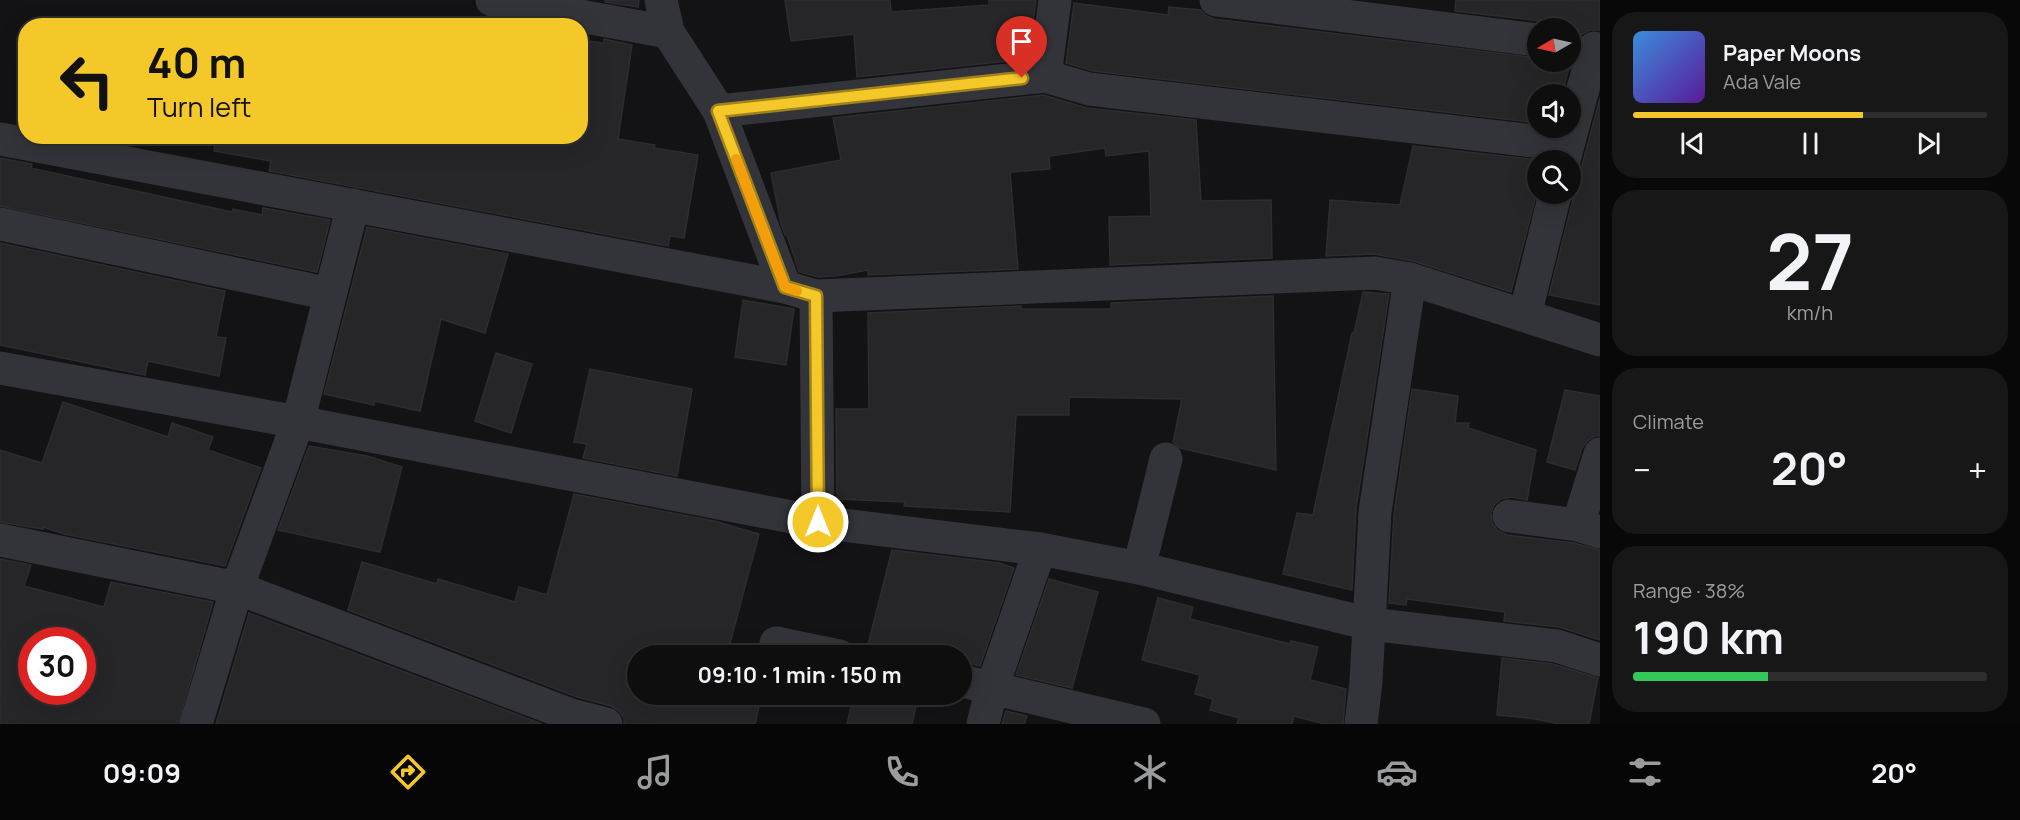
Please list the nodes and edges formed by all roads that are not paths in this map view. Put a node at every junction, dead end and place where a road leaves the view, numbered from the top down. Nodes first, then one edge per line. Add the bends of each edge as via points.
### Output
1 (492, 0) edge
2 (661, 0) edge
3 (1055, 0) edge
4 (1216, 0) edge
5 (1391, 10) edge
6 (668, 32) junction
7 (1527, 38) edge
8 (1588, 47) edge
9 (1045, 76) junction
10 (718, 111) junction
11 (0, 139) edge
12 (18, 142) edge
13 (27, 144) edge
14 (1544, 150) edge
15 (1567, 150) edge
16 (1553, 204) edge
17 (353, 205) junction
18 (0, 224) edge
19 (1410, 279) junction
20 (785, 287) junction
21 (330, 294) junction
22 (816, 296) junction
23 (1525, 315) junction
24 (1600, 340) edge
25 (0, 368) edge
26 (298, 422) junction
27 (1600, 454) edge
28 (1166, 459) dead end
29 (1509, 516) dead end
30 (818, 522) junction
31 (1589, 529) edge
32 (0, 540) edge
33 (1040, 549) junction
34 (1139, 568) junction
35 (237, 588) junction
36 (1370, 624) junction
37 (776, 642) dead end
38 (790, 645) edge
39 (1600, 660) edge
40 (977, 684) edge
41 (1085, 717) edge
42 (196, 724) edge
43 (606, 724) edge
44 (983, 724) edge
45 (1144, 724) edge
46 (1361, 724) edge

1 - 6 street
2 - 6 street
3 - 9 street
4 - 5 street
5 - 7 street
6 - 10 street
8 - 15 street
9 - 10 street
9 - 14 street via 1089,89
10 - 20 street
11 - 12 street
13 - 17 street
16 - 23 street
17 - 20 street
17 - 21 street
18 - 21 street
19 - 22 street via 1375,273
19 - 23 street
19 - 36 street via 1375,512
20 - 22 street
21 - 26 street
22 - 30 street
23 - 24 street
25 - 26 street
26 - 30 street
26 - 35 street
27 - 31 street
28 - 34 street
29 - 31 street
30 - 33 street
32 - 35 street
33 - 34 street
33 - 40 street
34 - 36 street
35 - 42 street
35 - 43 street via 571,715
36 - 39 street via 1557,646
36 - 46 street
37 - 38 street
40 - 41 street
40 - 44 street
41 - 45 street

